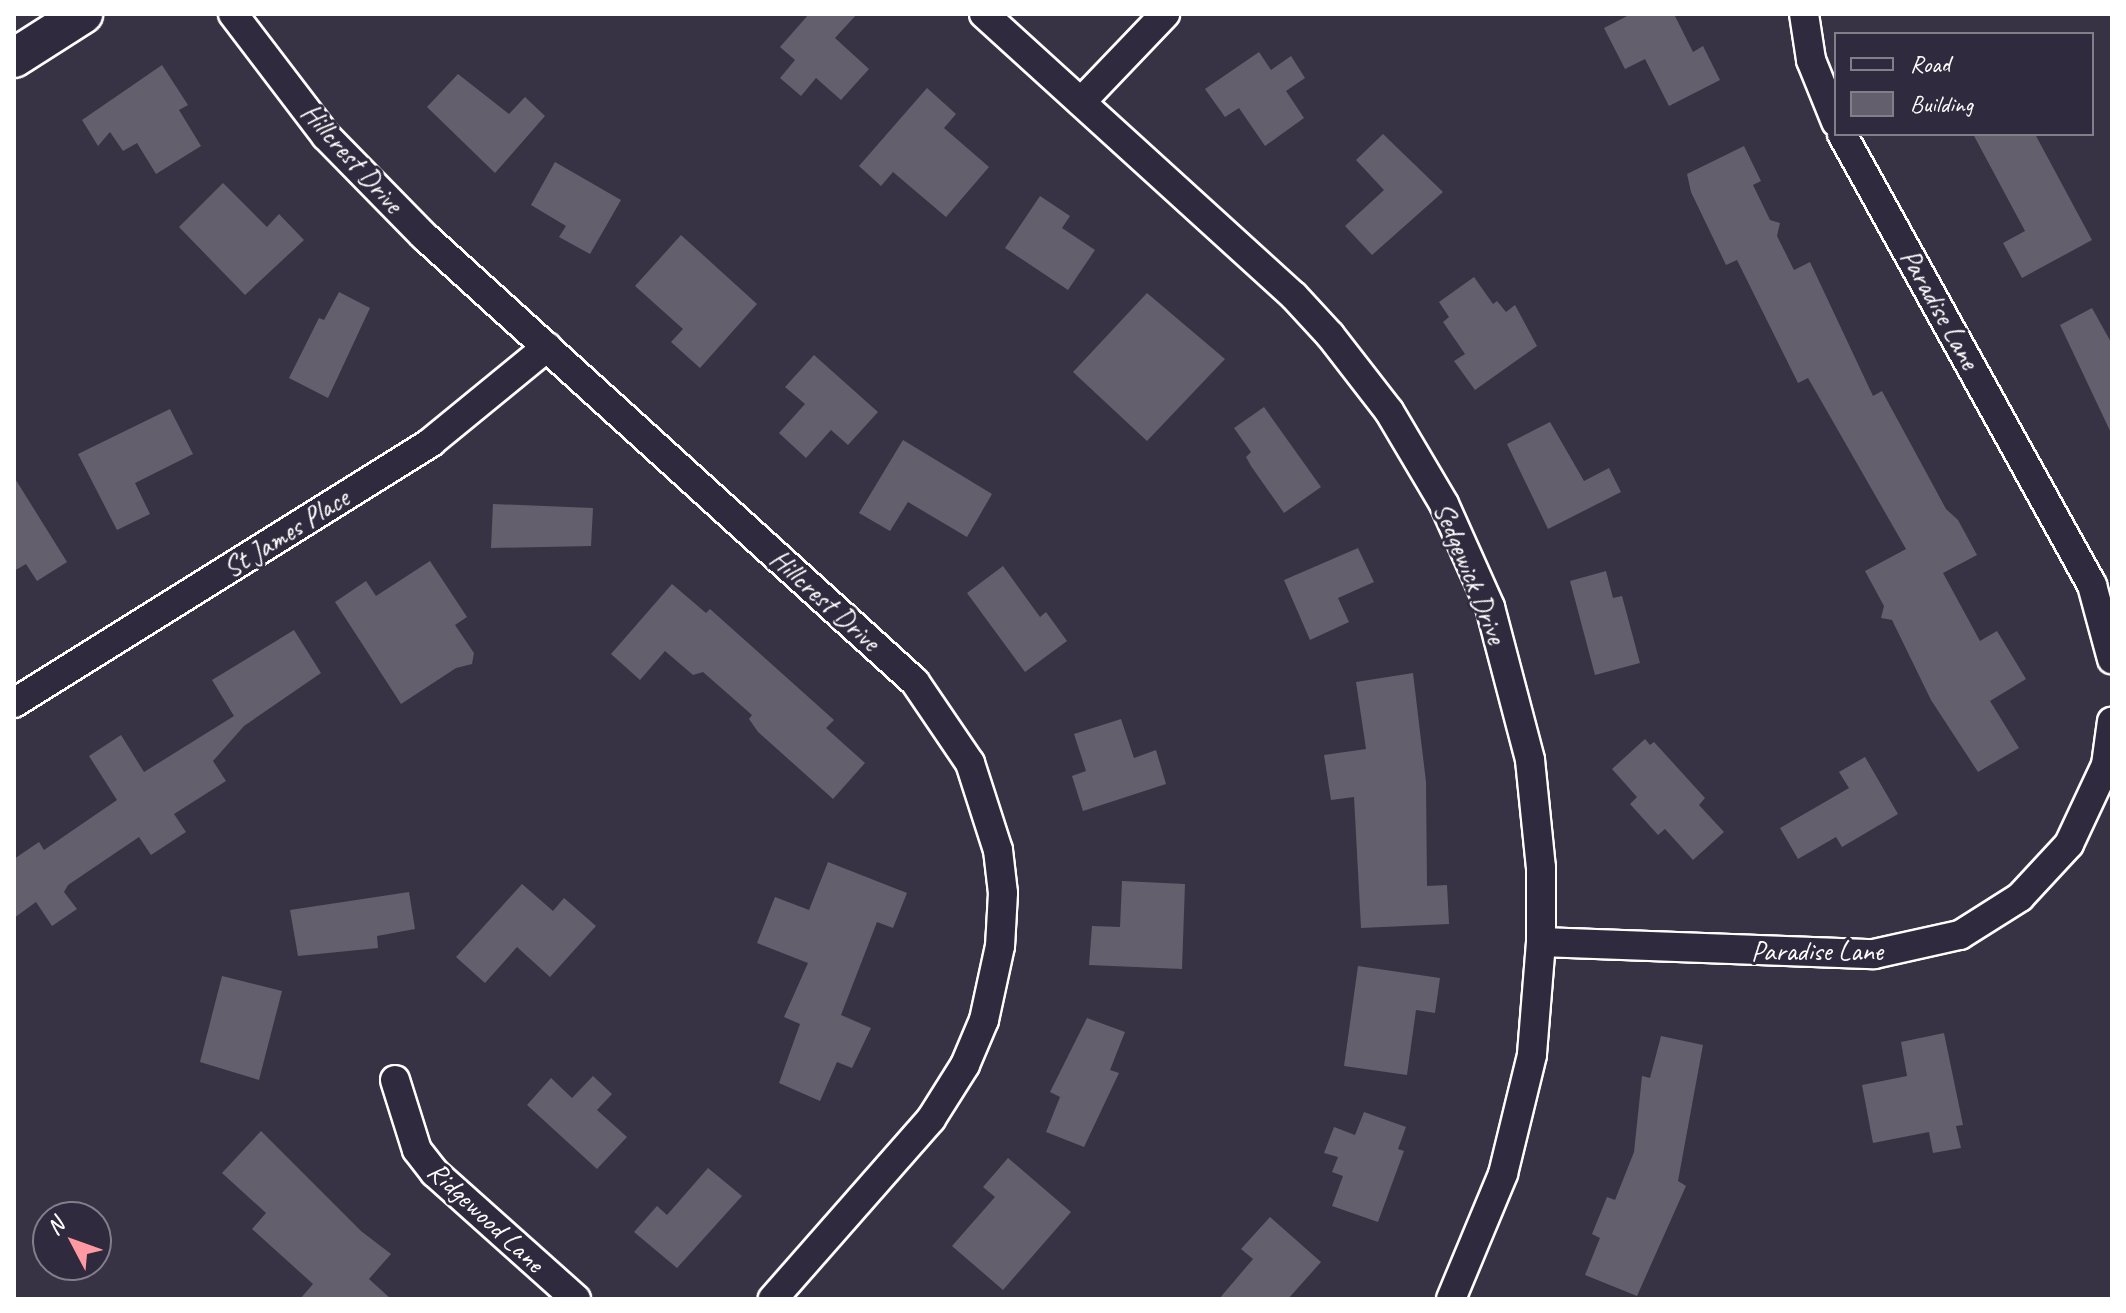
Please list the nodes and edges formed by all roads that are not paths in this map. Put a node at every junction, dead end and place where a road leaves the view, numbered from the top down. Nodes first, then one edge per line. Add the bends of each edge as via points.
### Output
1 (83, 14) edge
2 (233, 14) edge
3 (984, 14) edge
4 (1165, 14) edge
5 (1804, 14) edge
6 (14, 58) edge
7 (1081, 102) junction
8 (1834, 117) edge
9 (1843, 136) edge
10 (547, 347) junction
11 (2112, 659) edge
12 (14, 703) edge
13 (2112, 721) edge
14 (1541, 942) junction
15 (395, 1080) dead end
16 (576, 1299) edge
17 (773, 1299) edge
18 (1451, 1299) edge

1 - 6 street
2 - 10 street, Hillcrest Drive via 326,136 424,236
3 - 7 street, Sedgewick Drive
4 - 7 street
5 - 8 street via 1811,60
7 - 14 street, Sedgewick Drive via 1321,325 1389,411 1444,504 1490,607 1521,717 1541,868
9 - 11 street, Paradise Lane via 2092,585
10 - 12 street, St James Place via 431,442
10 - 17 street, Hillcrest Drive via 915,682 970,763 998,850 1003,893 1000,946 984,1020 965,1065 931,1119
13 - 14 street, Paradise Lane via 2106,765 2069,844 2020,897 1960,935 1874,954
14 - 18 street, Sedgewick Drive via 1532,1055 1503,1174
15 - 16 street, Ridgewood Lane via 417,1150 435,1173

